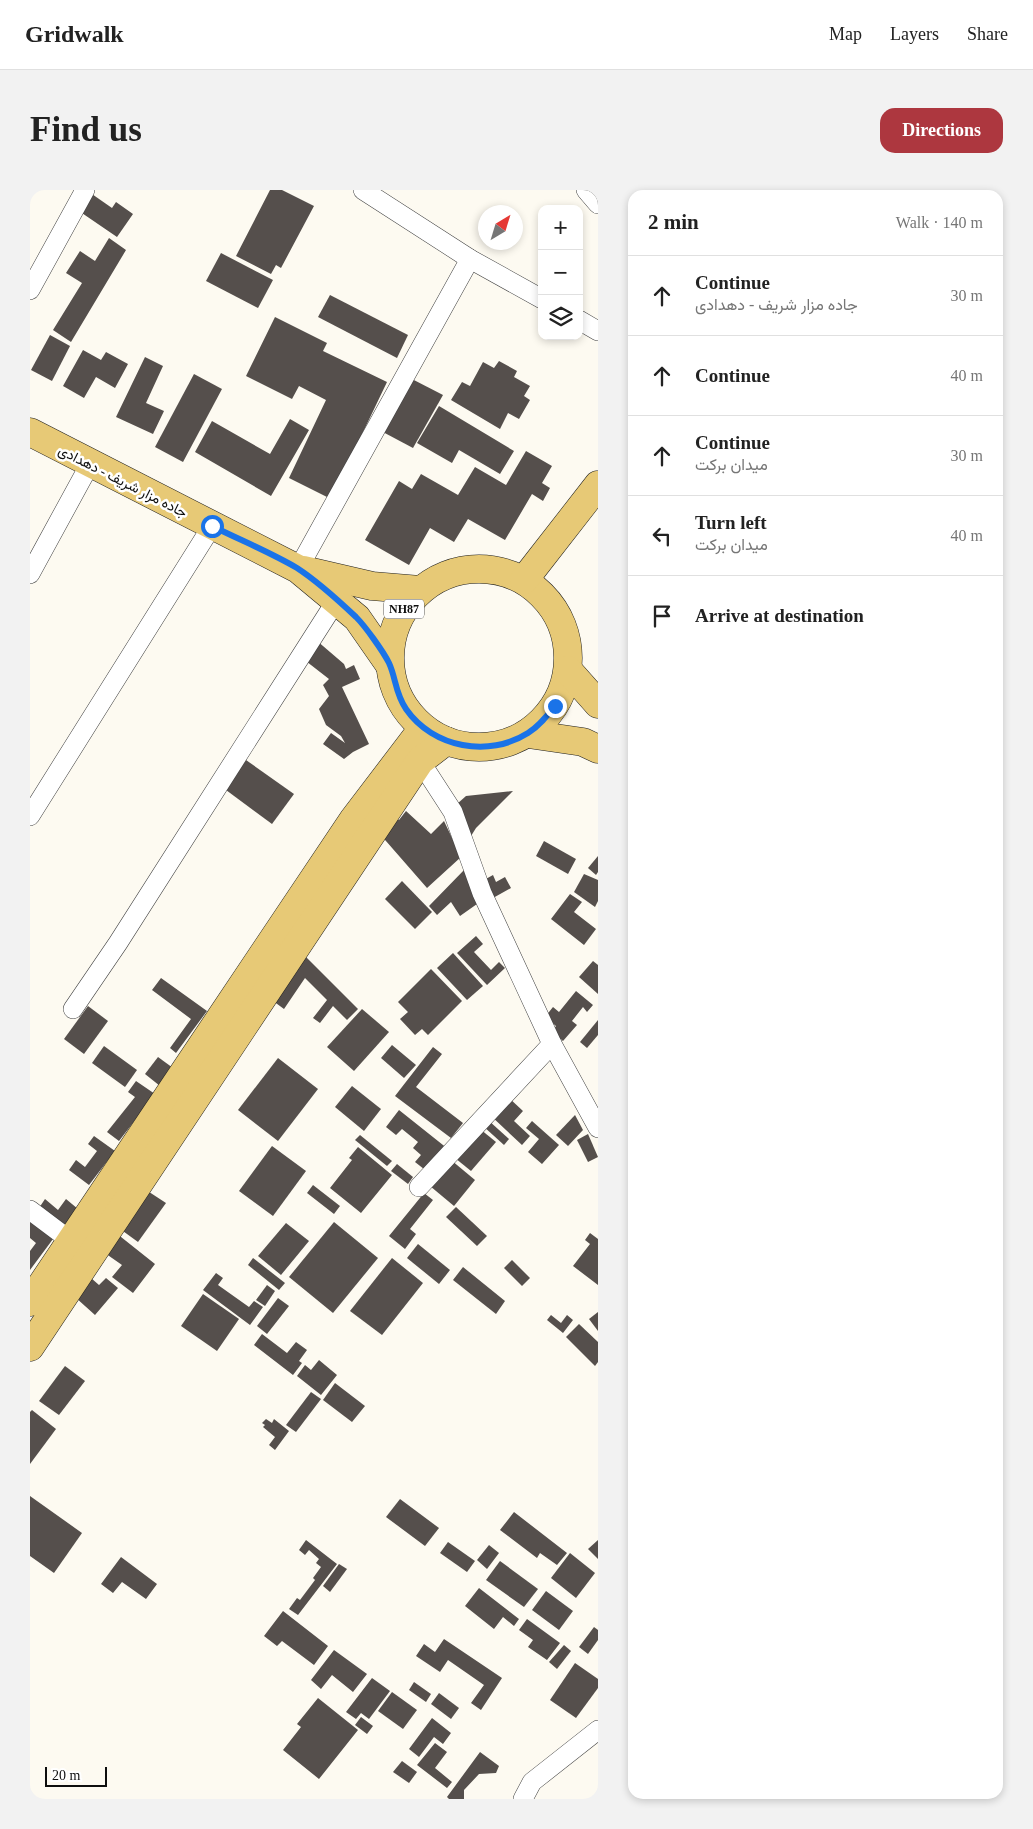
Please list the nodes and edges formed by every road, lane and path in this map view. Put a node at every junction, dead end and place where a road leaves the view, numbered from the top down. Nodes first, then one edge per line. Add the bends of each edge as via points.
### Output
1 (85, 190) edge
2 (362, 190) edge
3 (586, 190) edge
4 (598, 204) edge
5 (470, 258) junction
6 (30, 290) edge
7 (538, 297) edge
8 (583, 322) edge
9 (598, 331) edge
10 (30, 432) edge
11 (90, 464) junction
12 (598, 485) edge
13 (212, 526) junction
14 (298, 569) junction
15 (30, 574) edge
16 (524, 580) junction
17 (420, 590) junction
18 (336, 601) junction
19 (389, 664) junction
20 (568, 670) junction
21 (598, 704) edge
22 (423, 728) junction
23 (528, 734) junction
24 (446, 741) junction
25 (598, 749) edge
26 (420, 761) junction
27 (30, 816) edge
28 (73, 1009) dead end
29 (552, 1044) junction
30 (598, 1128) edge
31 (419, 1187) dead end
32 (30, 1210) edge
33 (71, 1241) junction
34 (30, 1302) edge
35 (30, 1347) edge
36 (598, 1730) edge
37 (523, 1799) edge

1 - 6 street
2 - 5 street
3 - 4 street
5 - 7 street
5 - 14 street
8 - 9 street
10 - 11 main road, جاده مزار شریف - دهدادی / NH87
11 - 13 main road, جاده مزار شریف - دهدادی / NH87
11 - 15 street
12 - 16 main road
13 - 14 main road, جاده مزار شریف - دهدادی / NH87
13 - 27 street
14 - 17 main road, NH87 via 372,586
14 - 18 main road, NH87
16 - 17 main road, NH87 via 494,569 462,570 447,574
16 - 20 main road, NH87 via 541,593 564,628
17 - 19 main road, NH87 via 396,623 390,643
18 - 19 main road, NH87 via 357,618
18 - 28 street
19 - 22 main road, NH87 via 394,688 406,710
20 - 21 main road
20 - 23 main road, NH87 via 564,689 555,706
22 - 24 main road, NH87
22 - 33 main road via 354,820
23 - 24 main road, NH87 via 502,745 474,747
23 - 25 main road via 583,742
24 - 26 main road
26 - 29 street via 453,812 482,893
26 - 35 main road
29 - 30 street
29 - 31 street
32 - 33 street
33 - 34 main road
36 - 37 street via 532,1782

